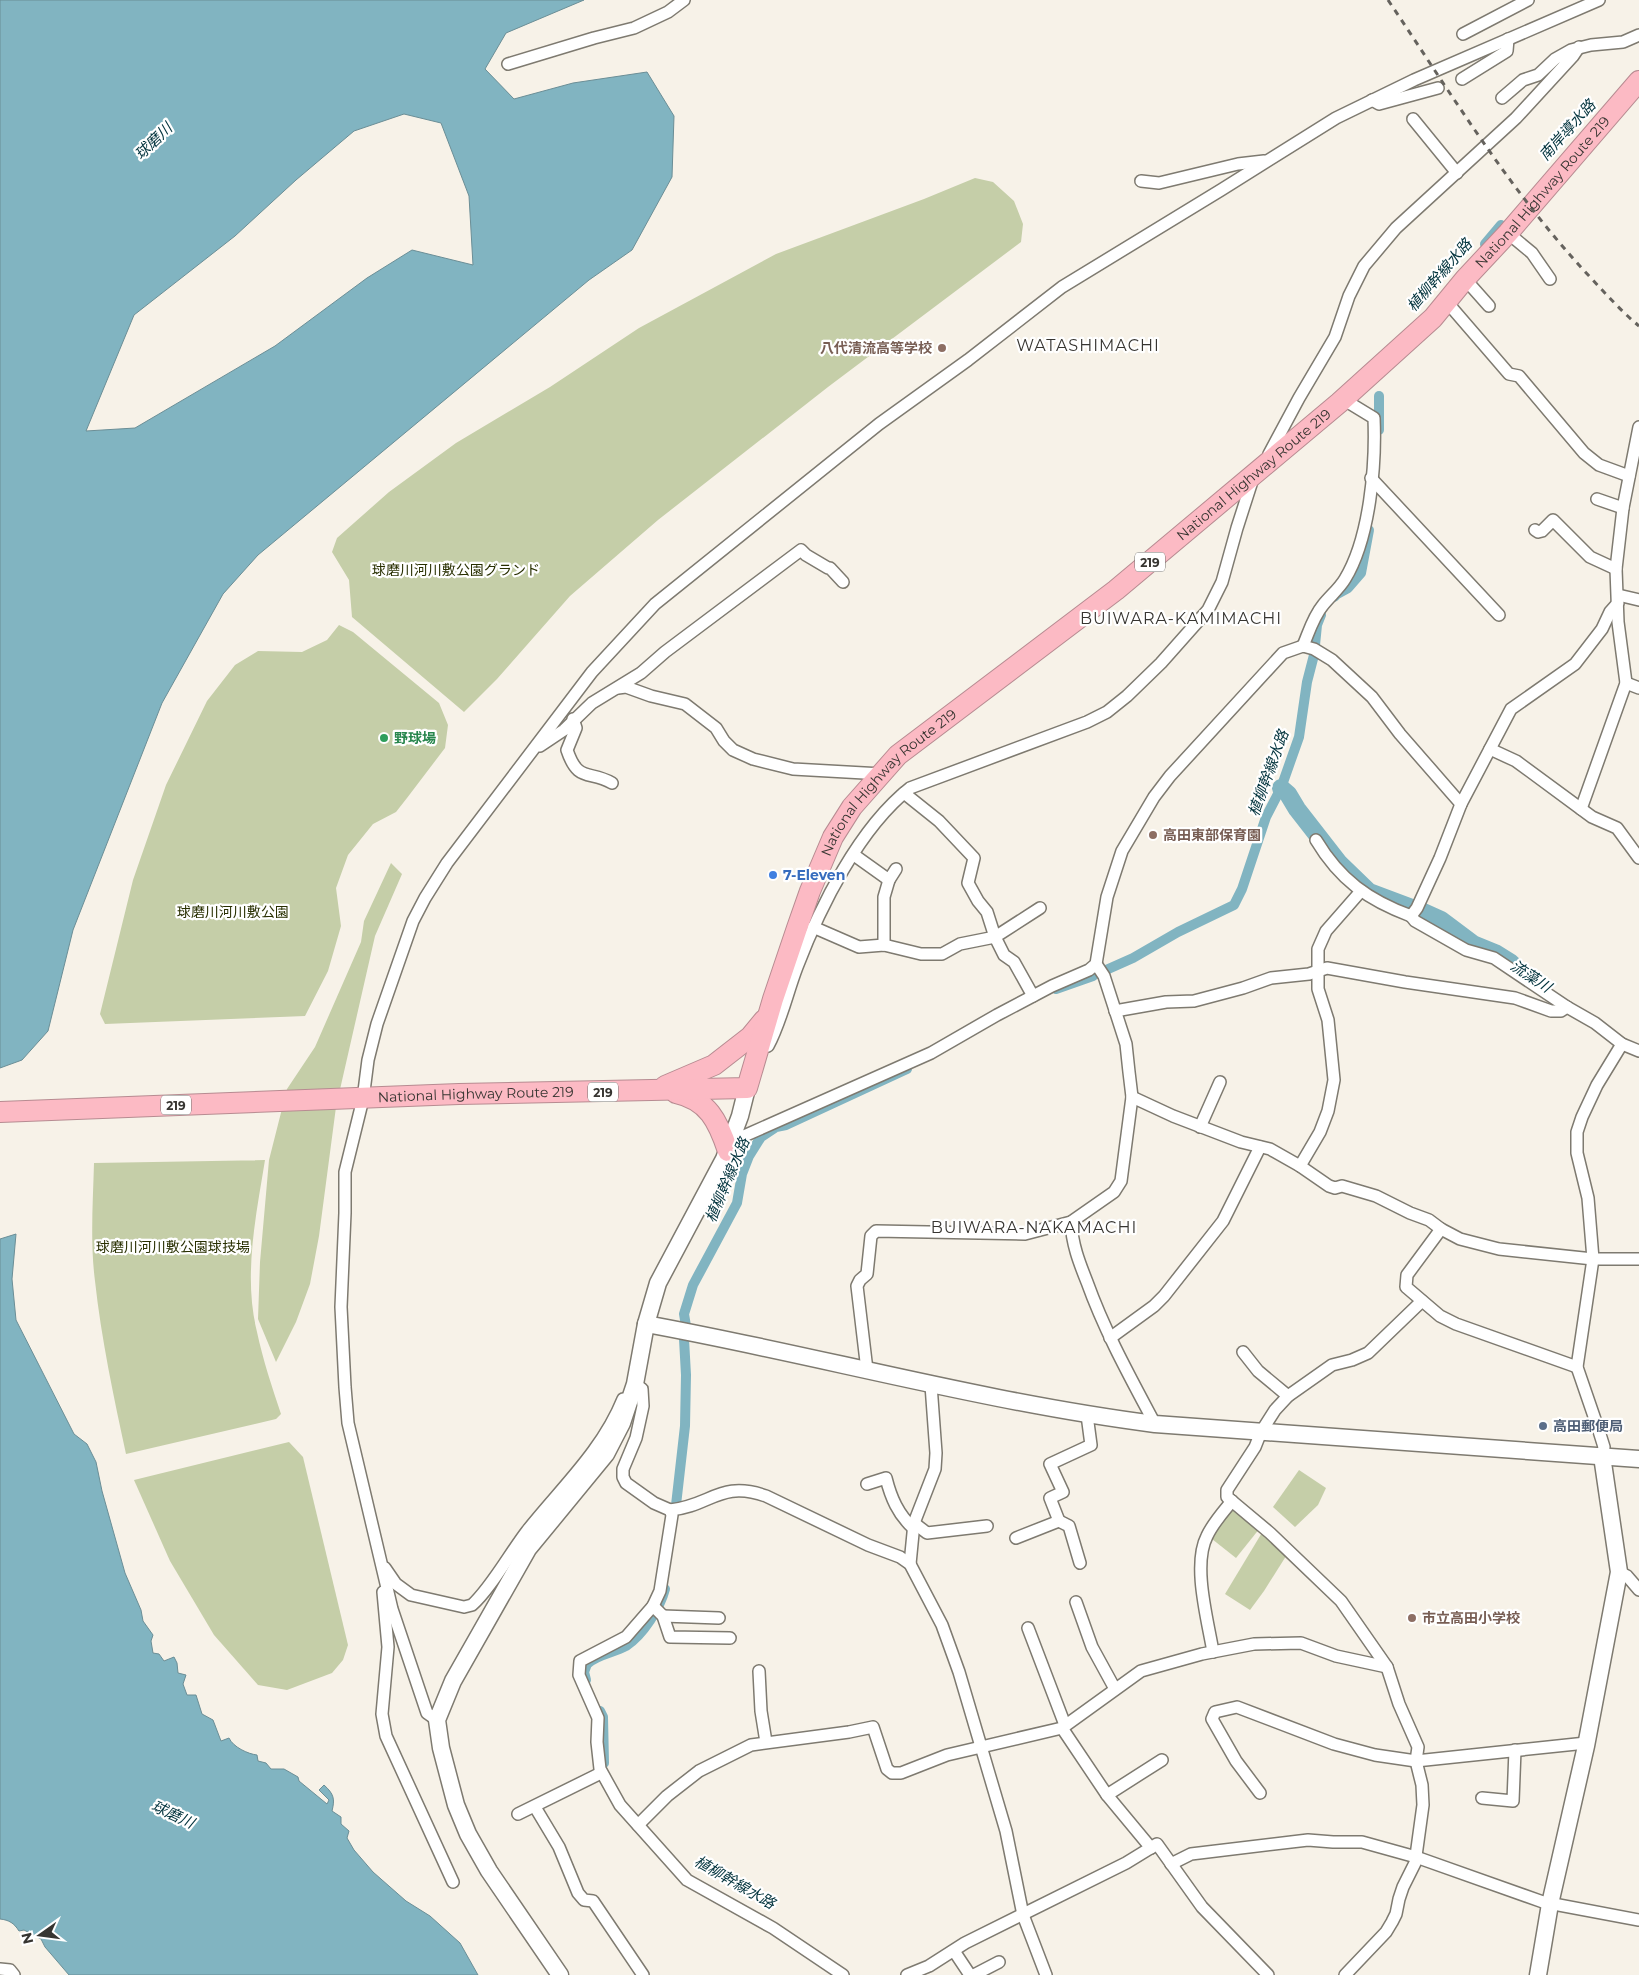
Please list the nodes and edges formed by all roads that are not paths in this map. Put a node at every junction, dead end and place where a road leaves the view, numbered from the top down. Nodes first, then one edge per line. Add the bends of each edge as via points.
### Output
1 (684, 0) edge
2 (1528, 0) edge
3 (1599, 0) edge
4 (1463, 34) dead end
5 (1639, 35) edge
6 (1508, 39) junction
7 (1578, 47) junction
8 (508, 64) dead end
9 (1462, 79) dead end
10 (1639, 81) edge
11 (1438, 88) dead end
12 (1502, 98) dead end
13 (1372, 100) junction
14 (1413, 119) dead end
15 (1268, 161) junction
16 (1457, 172) junction
17 (1141, 181) dead end
18 (1508, 232) junction
19 (1465, 279) junction
20 (1550, 279) dead end
21 (1446, 301) junction
22 (1489, 306) dead end
23 (1345, 398) junction
24 (1639, 427) edge
25 (1255, 474) junction
26 (1371, 478) junction
27 (1629, 481) junction
28 (1639, 491) edge
29 (1597, 498) dead end
30 (1623, 508) junction
31 (1535, 530) dead end
32 (1616, 569) junction
33 (843, 582) dead end
34 (1618, 599) junction
35 (1639, 600) edge
36 (1499, 615) dead end
37 (1303, 646) junction
38 (1626, 682) junction
39 (618, 688) junction
40 (1639, 688) edge
41 (573, 719) junction
42 (1490, 749) junction
43 (531, 753) junction
44 (882, 774) junction
45 (612, 783) dead end
46 (904, 793) junction
47 (1461, 804) junction
48 (1582, 809) junction
49 (1316, 840) dead end
50 (854, 855) junction
51 (1639, 858) edge
52 (896, 869) dead end
53 (889, 880) junction
54 (1361, 891) junction
55 (1040, 908) dead end
56 (1411, 916) junction
57 (813, 927) junction
58 (994, 937) junction
59 (884, 945) junction
60 (1096, 964) junction
61 (1318, 971) junction
62 (1033, 996) junction
63 (1567, 1007) junction
64 (1115, 1012) junction
65 (769, 1013) junction
66 (1622, 1044) junction
67 (1639, 1051) edge
68 (1220, 1082) dead end
69 (747, 1088) junction
70 (659, 1089) junction
71 (1132, 1097) junction
72 (365, 1098) junction
73 (0, 1112) edge
74 (1200, 1127) junction
75 (731, 1142) junction
76 (1260, 1147) junction
77 (1300, 1166) junction
78 (1071, 1222) junction
79 (1441, 1228) junction
80 (1592, 1259) junction
81 (1639, 1259) edge
82 (1422, 1301) junction
83 (646, 1324) junction
84 (1110, 1338) junction
85 (1243, 1352) dead end
86 (639, 1358) junction
87 (1576, 1367) junction
88 (867, 1370) junction
89 (634, 1384) junction
90 (931, 1385) junction
91 (1288, 1396) junction
92 (1087, 1416) junction
93 (1156, 1424) junction
94 (1261, 1432) junction
95 (1602, 1456) junction
96 (1639, 1459) edge
97 (867, 1484) dead end
98 (1232, 1501) junction
99 (670, 1510) junction
100 (1060, 1521) junction
101 (914, 1525) junction
102 (987, 1526) dead end
103 (1016, 1538) dead end
104 (1080, 1563) dead end
105 (910, 1564) junction
106 (382, 1565) junction
107 (1619, 1572) junction
108 (1639, 1590) edge
109 (1076, 1602) dead end
110 (658, 1610) junction
111 (719, 1618) dead end
112 (1028, 1628) dead end
113 (730, 1638) dead end
114 (1213, 1652) junction
115 (1387, 1667) junction
116 (759, 1671) dead end
117 (1115, 1689) junction
118 (437, 1720) junction
119 (1064, 1727) junction
120 (766, 1742) junction
121 (1586, 1743) junction
122 (981, 1747) junction
123 (1515, 1750) junction
124 (1162, 1760) dead end
125 (1416, 1760) junction
126 (602, 1773) junction
127 (1260, 1793) dead end
128 (1107, 1795) junction
129 (1482, 1798) dead end
130 (535, 1806) junction
131 (518, 1814) dead end
132 (640, 1823) junction
133 (1151, 1848) junction
134 (1416, 1858) junction
135 (1171, 1864) junction
136 (453, 1882) dead end
137 (1550, 1904) junction
138 (1023, 1915) junction
139 (1639, 1920) edge
140 (954, 1951) junction
141 (999, 1962) dead end
142 (0, 1969) edge
143 (14, 1975) edge
144 (560, 1975) edge
145 (644, 1975) edge
146 (843, 1975) edge
147 (907, 1975) edge
148 (970, 1975) edge
149 (974, 1975) edge
150 (1046, 1975) edge
151 (1268, 1975) edge
152 (1345, 1975) edge
153 (1538, 1975) edge

1 - 8 street via 668,12 634,28
2 - 4 street
3 - 6 street
5 - 7 street via 1624,42
6 - 9 street via 1507,50
6 - 13 street
7 - 12 street via 1555,60 1538,75 1523,80
7 - 16 street via 1574,56 1516,118
10 - 18 highway, National Highway Route 219 / 219
11 - 13 street via 1379,104
13 - 15 street via 1336,118
14 - 16 street
15 - 17 street via 1238,164 1159,183
15 - 43 street via 1062,287 780,502 655,604 592,672
16 - 25 street via 1396,228 1364,266 1349,296 1335,337
18 - 19 highway, National Highway Route 219 / 219
18 - 20 street via 1532,253
19 - 21 highway, National Highway Route 219 / 219
19 - 22 street
21 - 23 highway, National Highway Route 219 / 219 via 1433,318
21 - 27 street via 1509,374 1519,376 1584,454
23 - 25 highway, National Highway Route 219 / 219
23 - 26 street via 1374,418
24 - 27 street
25 - 44 highway, National Highway Route 219 / 219 via 1116,590 898,755
25 - 46 street via 1222,582 1208,610 1127,696 1107,712 1086,722
26 - 36 street
26 - 37 street via 1361,544 1346,578 1322,606
27 - 28 street
27 - 30 street
29 - 30 street
30 - 32 street
31 - 32 street via 1542,531 1553,520 1590,557
32 - 34 street
33 - 39 street via 830,568 801,550
34 - 35 street
34 - 38 street
34 - 42 street via 1602,629 1574,664 1511,709
37 - 47 street via 1332,660 1372,697
37 - 60 street via 1283,653 1170,776 1154,798 1122,851 1106,897
38 - 40 street
38 - 48 street
39 - 41 street via 607,692
39 - 44 street via 626,687 685,704 716,728 733,750 753,759 793,769
41 - 43 street via 564,730
41 - 45 street via 576,728 567,750 571,762 579,772 590,777 602,777
42 - 47 street
42 - 48 street via 1516,760
43 - 72 street via 424,898 384,1000 368,1060
44 - 65 highway, National Highway Route 219 / 219 via 852,807 833,837 810,891
46 - 50 street via 887,808
46 - 58 street via 939,821 974,858 968,883 987,912
47 - 56 street via 1440,858
48 - 51 street via 1617,828
49 - 54 street via 1328,858
50 - 53 street
50 - 57 street
52 - 53 street
53 - 59 street via 884,897
54 - 56 street
54 - 61 street via 1320,942
55 - 58 street
56 - 63 street via 1466,950 1494,958
57 - 59 street via 859,947
57 - 69 street via 770,1042
58 - 59 street via 960,944 942,954 921,954
58 - 62 street via 1004,955 1022,974
60 - 62 street
60 - 64 street via 1104,976
61 - 63 street via 1326,968 1515,998 1551,1011
61 - 64 street via 1271,978 1194,1001 1166,1002
61 - 77 street via 1318,989 1328,1020 1334,1080 1320,1132
62 - 75 street via 884,1075
63 - 66 street
64 - 71 street via 1126,1044
65 - 69 highway, National Highway Route 219 / 219
65 - 70 highway via 750,1037 714,1064
66 - 67 street
66 - 80 street via 1597,1085 1577,1132 1577,1153 1587,1193
68 - 74 street
69 - 70 highway, National Highway Route 219 / 219
69 - 75 street
70 - 72 highway, National Highway Route 219 / 219
70 - 75 highway via 694,1098 710,1111
71 - 74 street
71 - 78 street via 1121,1181 1114,1192
72 - 73 highway, National Highway Route 219 / 219
72 - 106 street via 344,1172 341,1307 348,1422
74 - 76 street
75 - 83 street via 658,1283
76 - 77 street
76 - 84 street via 1223,1221 1164,1296
77 - 79 street via 1329,1186 1342,1186 1376,1196
78 - 84 street via 1075,1251
78 - 88 street via 1020,1235 876,1231 871,1236 867,1274 857,1286
79 - 80 street via 1460,1239 1499,1249
79 - 82 street via 1405,1281 1406,1287
80 - 81 street
80 - 87 street
82 - 87 street via 1456,1324
82 - 91 street via 1368,1353 1332,1365
83 - 86 street
83 - 88 street
84 - 93 street
85 - 91 street via 1258,1371
86 - 89 street
86 - 106 street via 611,1426 472,1605 464,1607 411,1595 396,1584
87 - 95 street via 1602,1439
88 - 90 street
89 - 99 street via 642,1389 643,1406 623,1477 626,1483 654,1503
89 - 118 street via 622,1423 606,1454 528,1549 453,1681
90 - 92 street
90 - 101 street via 935,1469
91 - 94 street
92 - 93 street
92 - 100 street via 1091,1445 1050,1464 1063,1492 1050,1498
93 - 94 street
94 - 95 street
94 - 98 street via 1256,1447 1227,1490 1227,1497
95 - 96 street
95 - 107 street
97 - 101 street via 886,1478 897,1509
98 - 114 street via 1206,1537 1201,1558 1202,1586
98 - 115 street via 1341,1601
99 - 105 street via 687,1508 725,1492 752,1491
99 - 110 street via 672,1515
100 - 103 street
100 - 104 street via 1069,1526
101 - 102 street via 927,1533
101 - 105 street
105 - 122 street via 952,1650
106 - 118 street via 392,1610 427,1714
106 - 136 street via 388,1647 382,1714 386,1736
107 - 108 street
107 - 121 street
109 - 117 street via 1092,1647
110 - 111 street
110 - 113 street via 670,1637
110 - 126 street via 626,1637 580,1661 579,1675 598,1718 597,1742
112 - 119 street
114 - 115 street via 1254,1644 1301,1643 1336,1656
114 - 117 street via 1141,1671
115 - 125 street via 1418,1747
116 - 120 street
117 - 119 street
118 - 144 street via 456,1805 468,1834
119 - 122 street
119 - 128 street
120 - 122 street via 873,1727 887,1769 892,1773 901,1773 947,1755
120 - 132 street via 740,1749 700,1771 667,1796
121 - 123 street
121 - 137 street
122 - 138 street via 1006,1831
123 - 125 street
123 - 129 street via 1513,1801
124 - 128 street
125 - 127 street via 1375,1755 1334,1744 1237,1707 1215,1712 1212,1719 1236,1761
125 - 134 street via 1423,1805
126 - 130 street
126 - 132 street via 620,1805
128 - 133 street
130 - 131 street
130 - 145 street via 559,1847 578,1893 584,1900 593,1901
132 - 146 street via 687,1880 774,1928
133 - 135 street via 1156,1844
133 - 138 street
134 - 135 street via 1362,1842 1308,1840 1191,1854
134 - 137 street
134 - 152 street via 1398,1899 1396,1914 1386,1932
135 - 151 street via 1202,1908
137 - 139 street
137 - 153 street
138 - 140 street
138 - 150 street
140 - 147 street
140 - 148 street
141 - 149 street
142 - 143 street via 10,1970

